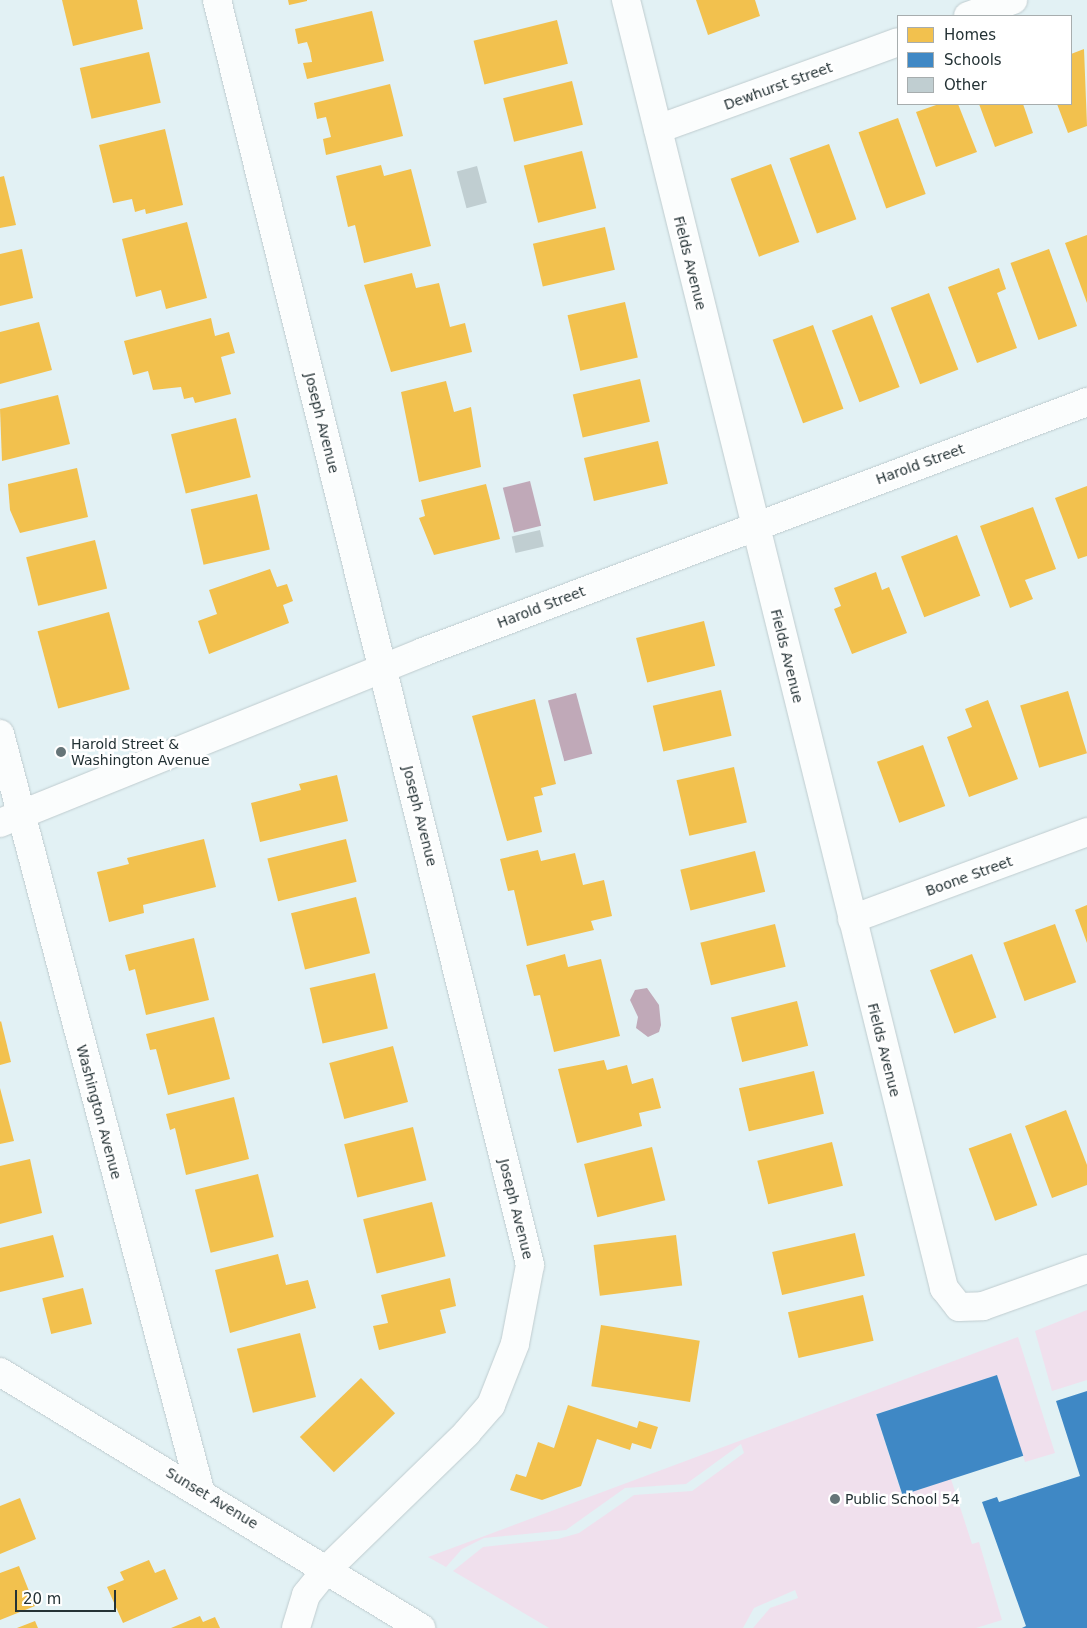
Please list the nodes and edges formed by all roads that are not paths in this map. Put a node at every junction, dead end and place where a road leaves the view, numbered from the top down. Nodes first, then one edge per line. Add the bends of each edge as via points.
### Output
1 (216, 0) edge
2 (626, 0) edge
3 (1013, 0) edge
4 (971, 15) edge
5 (897, 42) edge
6 (658, 129) junction
7 (1087, 402) edge
8 (754, 525) junction
9 (383, 668) junction
10 (0, 734) edge
11 (10, 819) edge
12 (1087, 832) edge
13 (852, 919) junction
14 (1087, 1269) edge
15 (0, 1372) edge
16 (200, 1490) junction
17 (327, 1569) junction
18 (296, 1628) edge
19 (421, 1628) edge

1 - 9 street, Joseph Avenue
2 - 6 street, Fields Avenue
3 - 4 street
5 - 6 street, Dewhurst Street
6 - 8 street, Fields Avenue
7 - 8 street, Harold Street
8 - 9 street, Harold Street
8 - 13 street, Fields Avenue
9 - 11 street, Harold Street
9 - 17 street, Joseph Avenue via 530,1264 515,1344 491,1404 468,1433
10 - 11 street, Washington Avenue
11 - 16 street, Washington Avenue
12 - 13 street, Boone Street
13 - 14 street, Fields Avenue via 944,1288 960,1307 1008,1298
15 - 16 street, Sunset Avenue
16 - 17 street, Sunset Avenue
17 - 18 street, Joseph Avenue via 306,1595
17 - 19 street, Sunset Avenue

